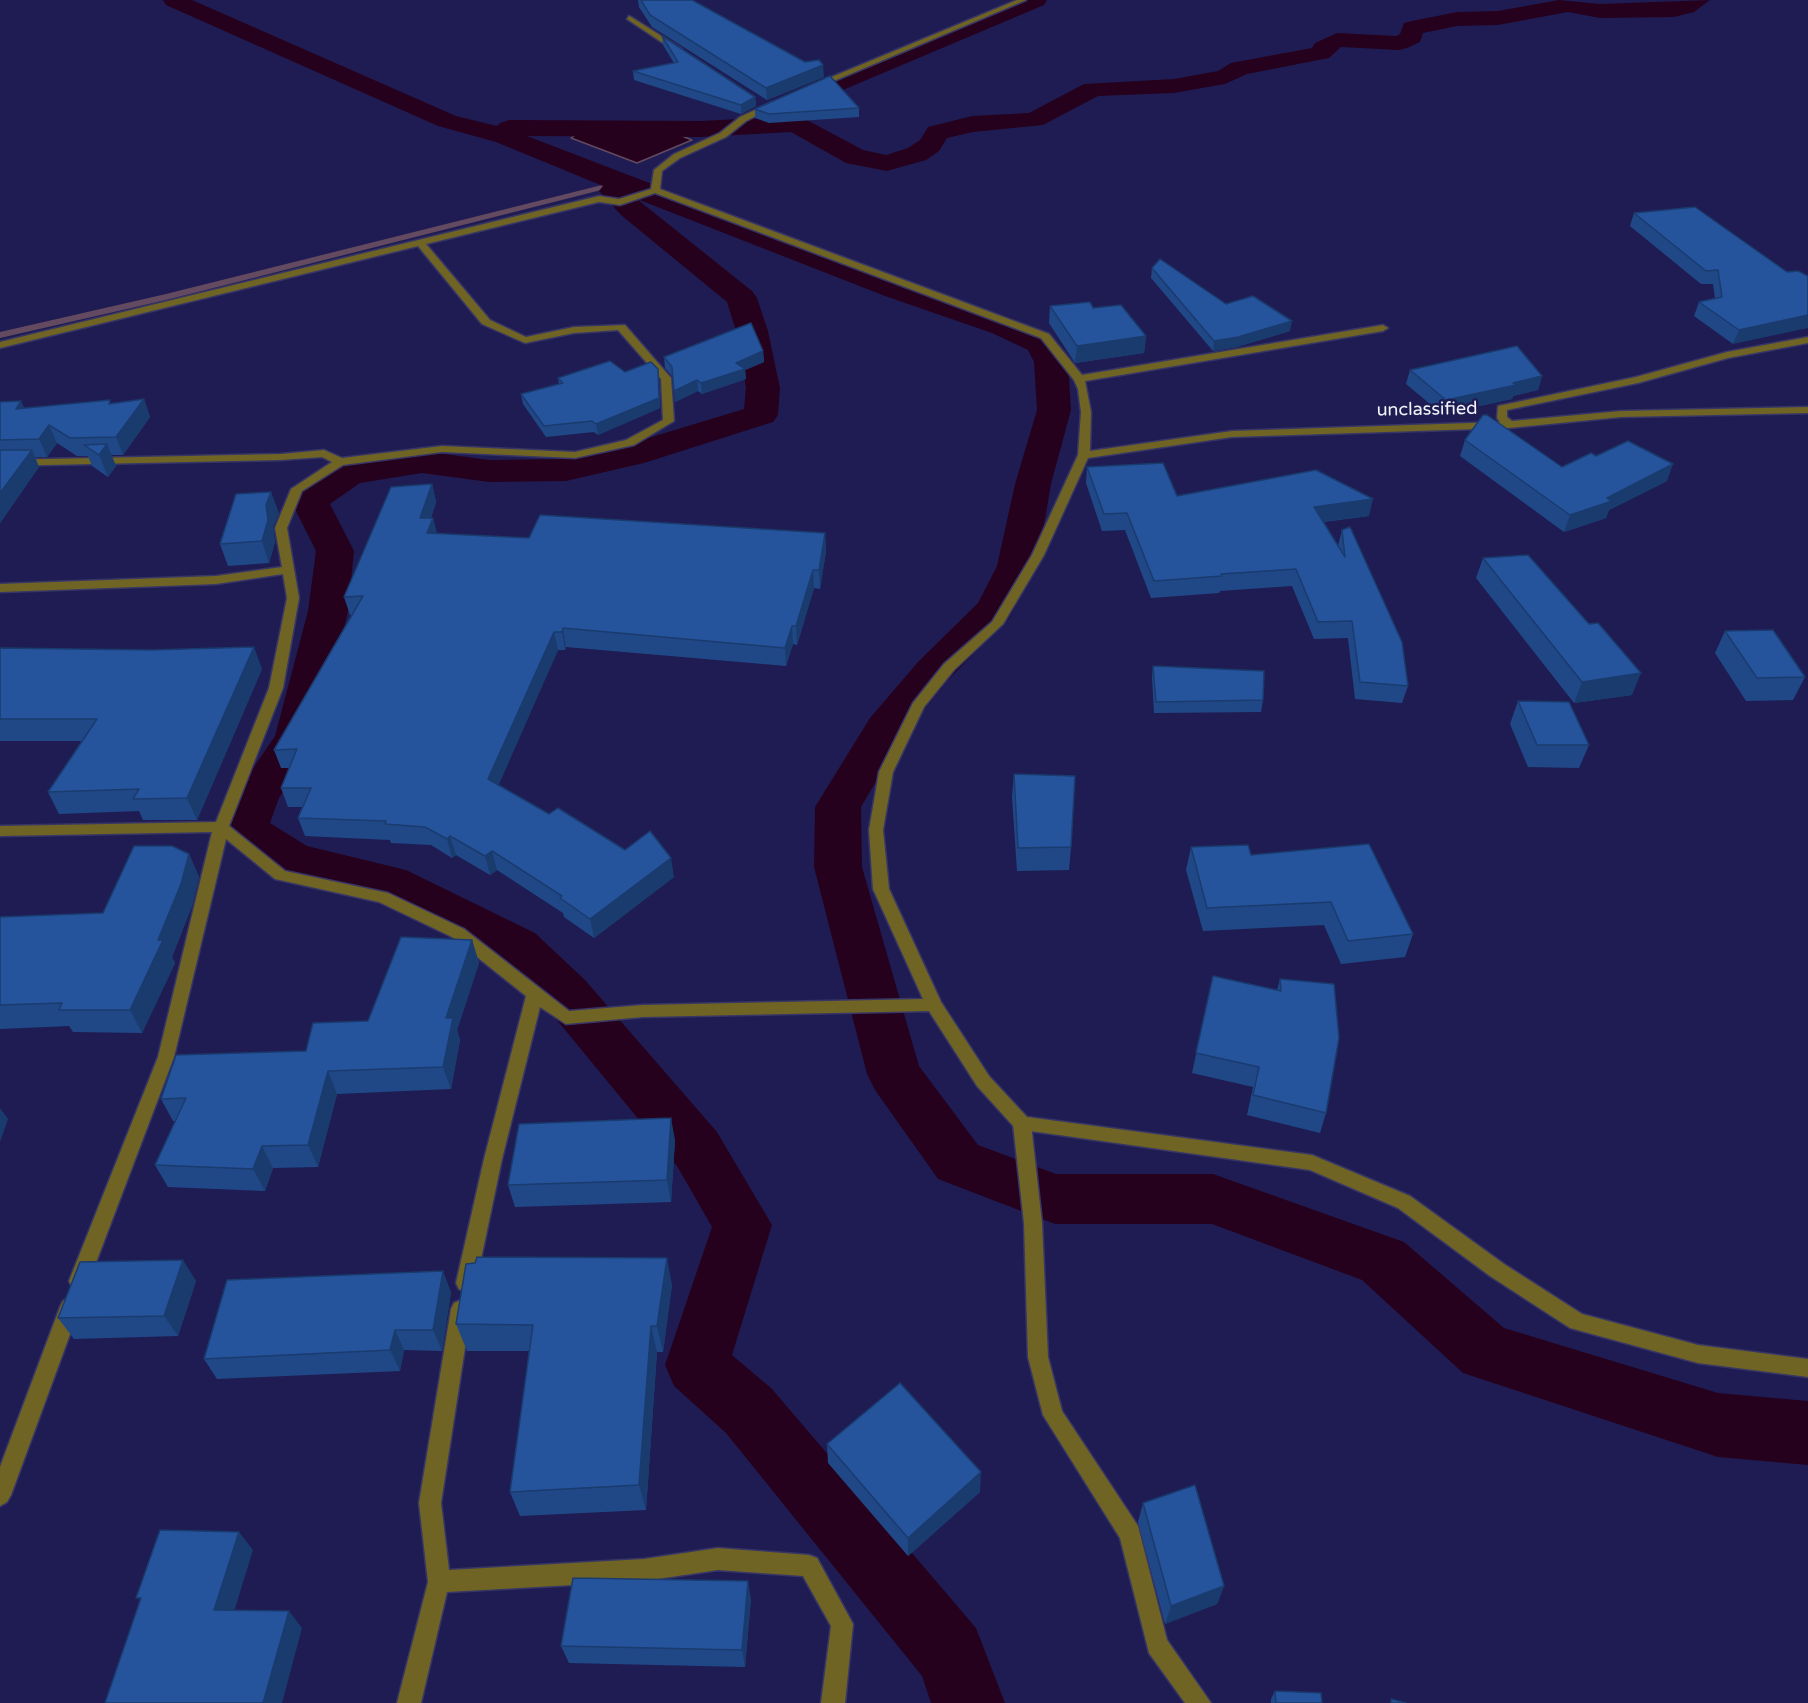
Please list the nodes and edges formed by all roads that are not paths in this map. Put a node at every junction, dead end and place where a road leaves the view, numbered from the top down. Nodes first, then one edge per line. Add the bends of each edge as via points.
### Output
1 (996, 0) edge
2 (1023, 0) edge
3 (1008, 6) junction
4 (629, 18) dead end
5 (687, 56) edge
6 (810, 88) edge
7 (756, 100) edge
8 (777, 102) edge
9 (766, 106) junction
10 (655, 190) junction
11 (420, 243) junction
12 (1383, 328) dead end
13 (1808, 340) edge
14 (0, 345) edge
15 (1078, 379) junction
16 (1808, 410) edge
17 (1509, 425) junction
18 (1084, 455) junction
19 (340, 462) junction
20 (0, 463) edge
21 (288, 570) junction
22 (0, 588) edge
23 (221, 827) junction
24 (0, 831) edge
25 (535, 994) junction
26 (934, 1005) junction
27 (1022, 1124) junction
28 (1808, 1368) edge
29 (0, 1495) edge
30 (439, 1582) junction
31 (409, 1703) edge
32 (833, 1703) edge
33 (1200, 1703) edge

1 - 3 street
2 - 3 street
3 - 6 street
4 - 5 street
7 - 9 street
8 - 9 street
9 - 10 street via 723,135 677,156 658,170
10 - 11 street via 620,202 599,199
10 - 15 street via 1045,336
11 - 14 street
11 - 19 street via 486,322 525,340 574,330 621,327 666,378 669,420 630,443 575,455 441,449
12 - 15 street
13 - 17 street via 1502,408 1502,418
15 - 18 street via 1086,412
16 - 17 street, unclassified via 1621,414
17 - 18 street, unclassified via 1232,434
18 - 26 street via 1038,555 997,624 949,667 918,706 886,772 876,830 881,889
19 - 20 street via 324,453
19 - 21 street via 297,489 281,528
21 - 22 street via 216,580
21 - 23 street via 293,598 276,688
23 - 24 street
23 - 25 street via 280,875 383,897 458,933
23 - 29 street via 166,1057
25 - 26 street via 566,1018 643,1011
25 - 30 street via 464,1289 430,1503
26 - 27 street via 983,1081
27 - 28 street via 1312,1163 1404,1203 1577,1322 1698,1354
27 - 33 street via 1033,1223 1038,1358 1053,1415 1130,1534 1157,1645
30 - 31 street
30 - 32 street via 644,1570 718,1559 809,1566 842,1624

